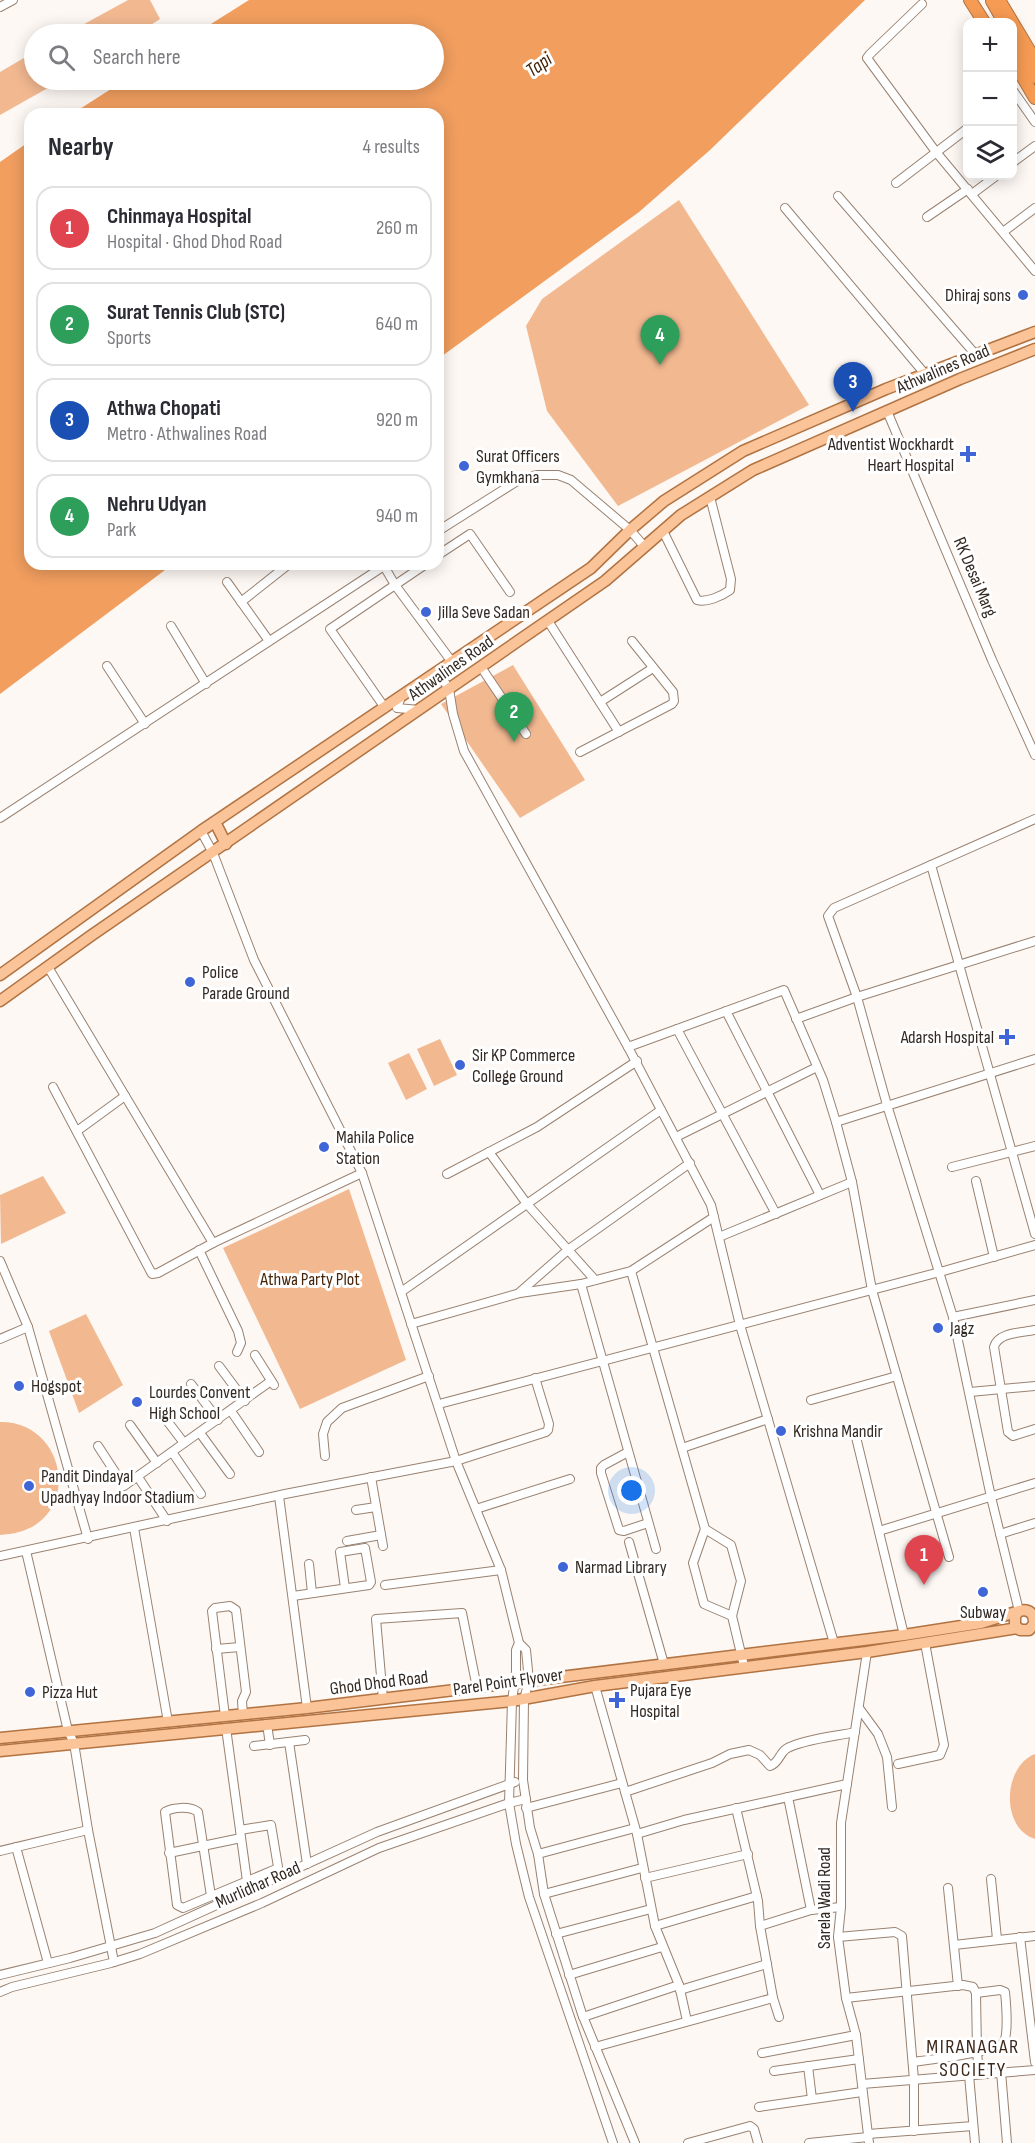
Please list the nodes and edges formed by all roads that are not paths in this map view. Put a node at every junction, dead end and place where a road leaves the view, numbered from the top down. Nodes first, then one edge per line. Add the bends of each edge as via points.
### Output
1 (13, 0) edge
2 (970, 0) edge
3 (979, 0) edge
4 (991, 0) edge
5 (999, 0) edge
6 (922, 4) dead end
7 (0, 7) edge
8 (981, 18) edge
9 (990, 18) edge
10 (1002, 18) edge
11 (1017, 46) edge
12 (1035, 60) edge
13 (1017, 67) edge
14 (1035, 77) edge
15 (1017, 81) edge
16 (1017, 96) edge
17 (1035, 98) edge
18 (1035, 110) edge
19 (1035, 122) edge
20 (963, 133) edge
21 (1035, 146) edge
22 (936, 152) junction
23 (1017, 159) edge
24 (989, 180) edge
25 (896, 183) dead end
26 (970, 191) junction
27 (838, 196) dead end
28 (785, 208) dead end
29 (1035, 208) edge
30 (927, 217) dead end
31 (1003, 232) junction
32 (1035, 271) edge
33 (1035, 332) edge
34 (1035, 349) edge
35 (976, 355) junction
36 (925, 375) junction
37 (887, 411) junction
38 (711, 497) junction
39 (444, 527) edge
40 (630, 530) junction
41 (663, 531) junction
42 (644, 546) junction
43 (444, 551) edge
44 (281, 570) edge
45 (377, 570) edge
46 (388, 570) edge
47 (417, 570) edge
48 (227, 582) dead end
49 (395, 585) junction
50 (510, 592) dead end
51 (241, 602) junction
52 (548, 621) junction
53 (171, 626) dead end
54 (269, 641) junction
55 (632, 641) dead end
56 (452, 662) junction
57 (107, 666) dead end
58 (481, 667) junction
59 (653, 668) junction
60 (438, 672) junction
61 (206, 684) junction
62 (450, 689) junction
63 (401, 697) junction
64 (600, 702) junction
65 (385, 708) junction
66 (419, 710) junction
67 (145, 723) junction
68 (619, 732) junction
69 (526, 734) dead end
70 (580, 752) dead end
71 (1035, 755) edge
72 (0, 818) edge
73 (1035, 821) edge
74 (215, 822) junction
75 (201, 831) junction
76 (226, 844) junction
77 (213, 853) junction
78 (931, 865) junction
79 (92, 935) junction
80 (1035, 941) edge
81 (959, 965) junction
82 (48, 967) junction
83 (0, 975) edge
84 (0, 994) edge
85 (857, 997) junction
86 (0, 1001) edge
87 (726, 1011) junction
88 (796, 1019) junction
89 (677, 1029) junction
90 (628, 1047) junction
91 (1035, 1059) edge
92 (637, 1062) junction
93 (818, 1067) junction
94 (990, 1073) junction
95 (53, 1087) dead end
96 (767, 1092) junction
97 (125, 1096) junction
98 (887, 1105) junction
99 (661, 1110) junction
100 (723, 1114) junction
101 (836, 1122) junction
102 (76, 1131) junction
103 (676, 1137) junction
104 (1035, 1146) edge
105 (489, 1152) junction
106 (1013, 1152) junction
107 (690, 1163) junction
108 (952, 1167) dead end
109 (362, 1173) junction
110 (447, 1174) dead end
111 (976, 1181) dead end
112 (852, 1182) junction
113 (820, 1195) junction
114 (527, 1203) junction
115 (776, 1214) junction
116 (714, 1217) junction
117 (1035, 1234) edge
118 (719, 1237) junction
119 (213, 1243) junction
120 (1035, 1245) edge
121 (569, 1249) junction
122 (199, 1250) junction
123 (994, 1257) junction
124 (0, 1261) edge
125 (631, 1271) junction
126 (940, 1272) junction
127 (595, 1280) junction
128 (581, 1284) junction
129 (872, 1290) junction
130 (400, 1292) junction
131 (520, 1293) junction
132 (1035, 1300) edge
133 (953, 1317) junction
134 (411, 1323) junction
135 (740, 1325) junction
136 (28, 1327) junction
137 (1035, 1330) edge
138 (0, 1339) edge
139 (653, 1348) junction
140 (237, 1352) dead end
141 (255, 1355) dead end
142 (602, 1361) junction
143 (219, 1366) dead end
144 (429, 1376) junction
145 (897, 1376) junction
146 (535, 1378) junction
147 (191, 1384) dead end
148 (1035, 1386) edge
149 (1001, 1390) junction
150 (970, 1392) junction
151 (811, 1400) dead end
152 (244, 1401) junction
153 (440, 1404) junction
154 (158, 1409) dead end
155 (231, 1411) junction
156 (768, 1419) junction
157 (218, 1420) junction
158 (130, 1425) dead end
159 (1035, 1429) edge
160 (200, 1433) junction
161 (855, 1433) dead end
162 (184, 1443) junction
163 (98, 1446) dead end
164 (682, 1448) junction
165 (172, 1452) junction
166 (259, 1452) dead end
167 (628, 1452) junction
168 (325, 1456) dead end
169 (456, 1461) junction
170 (157, 1463) junction
171 (230, 1474) dead end
172 (138, 1477) junction
173 (371, 1477) junction
174 (570, 1479) dead end
175 (1035, 1483) edge
176 (201, 1494) dead end
177 (279, 1496) junction
178 (991, 1497) junction
179 (376, 1507) junction
180 (476, 1509) junction
181 (356, 1510) dead end
182 (936, 1513) junction
183 (167, 1521) junction
184 (648, 1523) junction
185 (1035, 1523) edge
186 (134, 1528) junction
187 (705, 1529) junction
188 (879, 1530) junction
189 (1000, 1534) junction
190 (381, 1535) junction
191 (88, 1539) junction
192 (347, 1541) dead end
193 (629, 1542) dead end
194 (383, 1546) dead end
195 (656, 1549) dead end
196 (26, 1551) junction
197 (0, 1556) edge
198 (949, 1557) dead end
199 (309, 1564) dead end
200 (501, 1570) junction
201 (385, 1585) dead end
202 (345, 1588) junction
203 (312, 1593) junction
204 (293, 1596) junction
205 (1019, 1611) junction
206 (1034, 1614) edge
207 (732, 1616) junction
208 (1034, 1626) edge
209 (1018, 1628) junction
210 (904, 1635) junction
211 (519, 1643) junction
212 (834, 1643) junction
213 (925, 1643) junction
214 (240, 1647) junction
215 (216, 1649) junction
216 (867, 1652) junction
217 (742, 1654) junction
218 (664, 1664) junction
219 (744, 1666) junction
220 (529, 1681) junction
221 (515, 1684) junction
222 (596, 1686) junction
223 (477, 1688) junction
224 (383, 1699) junction
225 (524, 1699) junction
226 (512, 1701) junction
227 (308, 1708) junction
228 (859, 1708) junction
229 (243, 1714) junction
230 (225, 1716) junction
231 (168, 1722) junction
232 (267, 1724) junction
233 (226, 1728) junction
234 (68, 1731) junction
235 (855, 1732) junction
236 (0, 1738) edge
237 (305, 1740) dead end
238 (289, 1742) junction
239 (74, 1743) junction
240 (270, 1744) junction
241 (254, 1746) dead end
242 (0, 1751) edge
243 (898, 1764) dead end
244 (523, 1780) junction
245 (622, 1783) junction
246 (511, 1784) junction
247 (847, 1784) junction
248 (625, 1792) junction
249 (788, 1797) junction
250 (509, 1803) junction
251 (526, 1804) junction
252 (892, 1807) dead end
253 (736, 1808) junction
254 (88, 1830) junction
255 (636, 1831) junction
256 (241, 1834) junction
257 (203, 1846) junction
258 (16, 1847) junction
259 (0, 1851) edge
260 (169, 1853) junction
261 (538, 1854) junction
262 (748, 1854) junction
263 (307, 1864) junction
264 (642, 1868) junction
265 (645, 1878) junction
266 (991, 1879) dead end
267 (247, 1881) junction
268 (948, 1888) dead end
269 (544, 1894) junction
270 (211, 1896) junction
271 (757, 1896) junction
272 (842, 1907) junction
273 (651, 1909) junction
274 (811, 1910) junction
275 (655, 1926) junction
276 (760, 1926) junction
277 (556, 1934) junction
278 (1035, 1936) edge
279 (837, 1937) junction
280 (1020, 1937) junction
281 (997, 1939) junction
282 (954, 1945) junction
283 (110, 1946) junction
284 (662, 1947) junction
285 (114, 1962) junction
286 (48, 1963) junction
287 (767, 1964) junction
288 (0, 1975) edge
289 (569, 1975) junction
290 (958, 1986) junction
291 (680, 1987) junction
292 (0, 1992) edge
293 (908, 1992) junction
294 (976, 1993) junction
295 (773, 1998) junction
296 (846, 1998) junction
297 (583, 2017) junction
298 (779, 2017) dead end
299 (687, 2021) junction
300 (856, 2035) junction
301 (595, 2047) junction
302 (976, 2052) junction
303 (762, 2053) dead end
304 (859, 2059) junction
305 (913, 2062) junction
306 (1035, 2062) edge
307 (808, 2066) junction
308 (1035, 2070) edge
309 (774, 2071) dead end
310 (1001, 2072) junction
311 (979, 2074) junction
312 (969, 2075) junction
313 (914, 2080) junction
314 (862, 2088) junction
315 (812, 2099) junction
316 (759, 2107) dead end
317 (974, 2126) junction
318 (914, 2130) junction
319 (868, 2138) edge
320 (703, 2141) edge
321 (822, 2142) edge
322 (612, 2143) edge
323 (635, 2143) edge
324 (688, 2143) edge
325 (758, 2143) edge
326 (809, 2143) edge
327 (975, 2143) edge
328 (1007, 2143) edge

1 - 7 street
2 - 8 highway
3 - 9 highway
4 - 10 highway
5 - 12 highway
6 - 22 street via 867,58
11 - 14 highway
13 - 17 highway
15 - 18 highway
16 - 19 street
20 - 22 street
21 - 23 street
22 - 25 street
22 - 26 street
24 - 26 street
26 - 30 street
26 - 31 street
27 - 35 street
28 - 36 street
29 - 31 street
31 - 32 street
33 - 35 main road, Athwalines Road
34 - 37 main road, Athwalines Road
35 - 36 main road, Athwalines Road
36 - 40 main road, Athwalines Road via 743,451 664,501
37 - 38 main road, Athwalines Road via 765,464
37 - 71 street, RK Desai Marg
38 - 41 main road, Athwalines Road
38 - 41 street via 731,579 726,593 697,600
39 - 40 street via 522,478 558,475 571,480
40 - 42 street
40 - 56 main road, Athwalines Road via 591,568
41 - 42 main road, Athwalines Road
42 - 52 main road, Athwalines Road via 605,581
43 - 50 street via 470,534
44 - 51 street
45 - 54 street
46 - 49 street
47 - 49 street
48 - 51 street
49 - 56 street
49 - 65 street via 330,629
51 - 54 street
52 - 58 main road, Athwalines Road
52 - 64 street
53 - 61 street
54 - 61 street
55 - 59 street
56 - 60 main road, Athwalines Road
57 - 67 street
58 - 62 main road, Athwalines Road
58 - 69 street
59 - 64 street
59 - 68 street via 673,692 674,701
60 - 62 street
60 - 63 main road, Athwalines Road
61 - 67 street
62 - 66 main road, Athwalines Road
62 - 90 street via 464,751
63 - 65 main road, Athwalines Road
63 - 66 street via 397,708
64 - 68 street
65 - 74 main road, Athwalines Road
66 - 76 main road, Athwalines Road
67 - 72 street
68 - 70 street
73 - 78 street
74 - 75 main road, Athwalines Road
74 - 76 main road
75 - 77 street
75 - 83 main road, Athwalines Road
76 - 77 main road, Athwalines Road
77 - 79 main road, Athwalines Road
77 - 109 street via 254,960
78 - 81 street
78 - 85 street via 831,911 829,922
79 - 82 main road, Athwalines Road
79 - 84 main road
80 - 81 street
81 - 85 street
81 - 94 street
82 - 86 main road, Athwalines Road
82 - 97 street
85 - 88 street
85 - 98 street
87 - 88 street via 784,990
87 - 89 street
87 - 96 street
88 - 93 street
89 - 90 street
89 - 100 street
90 - 92 street
91 - 94 street
92 - 99 street
92 - 105 street
93 - 96 street
93 - 101 street
94 - 98 street
94 - 106 street
95 - 102 street
96 - 100 street
96 - 113 street
97 - 102 street
97 - 119 street
98 - 101 street
98 - 126 street
99 - 103 street
99 - 114 street
100 - 103 street
100 - 115 street
101 - 112 street
102 - 122 street via 150,1273 158,1273
103 - 107 street
104 - 106 street
105 - 110 street
105 - 114 street
106 - 108 street
106 - 117 street
107 - 116 street
107 - 121 street
109 - 119 street
109 - 130 street
111 - 123 street
112 - 113 street
112 - 129 street
113 - 115 street
114 - 121 street
114 - 130 street
115 - 118 street
116 - 118 street
116 - 125 street
118 - 135 street
119 - 122 street
120 - 123 street
121 - 127 street
121 - 131 street
122 - 140 street via 238,1331 241,1343
123 - 126 street
124 - 136 street
125 - 127 street
125 - 139 street
126 - 129 street
126 - 133 street
127 - 128 street
128 - 131 street
128 - 142 street
129 - 135 street
129 - 145 street
130 - 134 street
131 - 134 street
132 - 133 street
133 - 150 street
134 - 144 street
135 - 139 street
135 - 156 street
136 - 138 street
136 - 191 street
137 - 149 street via 1003,1336 994,1343
139 - 142 street
139 - 164 street
141 - 152 street via 272,1383
142 - 146 street
142 - 167 street
143 - 152 street
144 - 153 street
144 - 168 street via 342,1408 327,1422 322,1434
145 - 151 street
145 - 182 street
146 - 153 street
146 - 169 street via 548,1430
147 - 157 street
148 - 149 street
149 - 150 street
149 - 159 street via 1008,1432 1013,1436
150 - 178 street
152 - 155 street
153 - 169 street
154 - 162 street
155 - 157 street
155 - 166 street
156 - 164 street
156 - 212 street
157 - 160 street
158 - 170 street
160 - 162 street
160 - 171 street
161 - 188 street
162 - 165 street
163 - 172 street via 124,1486
164 - 187 street
165 - 170 street
165 - 176 street
167 - 184 street
167 - 184 street via 604,1464 601,1473 619,1530
169 - 173 street
169 - 180 street
170 - 172 street
172 - 183 street
173 - 177 street
173 - 179 street
174 - 180 street
175 - 178 street
177 - 183 street
177 - 204 street
178 - 182 street
178 - 189 street
179 - 181 street
179 - 190 street
180 - 200 street
182 - 188 street
182 - 198 street
183 - 186 street
184 - 195 street
185 - 189 street
186 - 191 street
186 - 231 street
187 - 207 street via 731,1545 741,1581
187 - 207 street via 693,1563 704,1604
188 - 210 street
189 - 205 street
190 - 192 street
190 - 194 street
191 - 196 street
193 - 218 street
196 - 197 street
196 - 234 street
199 - 203 street
200 - 201 street
200 - 211 street
202 - 202 street via 370,1584 365,1548 340,1552
202 - 203 street
203 - 204 street
204 - 227 street
205 - 206 main road
205 - 209 main road via 1014,1620
205 - 210 main road, Ghod Dhod Road via 981,1623
206 - 208 main road
207 - 217 street
208 - 209 main road via 1026,1631
209 - 213 main road, Parel Point Flyover
210 - 212 main road, Ghod Dhod Road
211 - 220 street via 526,1650
211 - 221 street
212 - 217 main road, Ghod Dhod Road
213 - 216 main road, Parel Point Flyover
213 - 243 street via 944,1745 940,1755
214 - 215 street
214 - 215 street via 236,1610 230,1606 212,1611
214 - 229 street via 246,1692
215 - 230 street
216 - 219 main road, Parel Point Flyover
216 - 228 street, Sarela Wadi Road
217 - 218 main road, Ghod Dhod Road
217 - 219 street
218 - 220 main road, Ghod Dhod Road
219 - 222 main road, Parel Point Flyover
220 - 221 main road, Ghod Dhod Road
220 - 225 street
221 - 223 main road, Ghod Dhod Road
221 - 226 street
222 - 225 main road, Parel Point Flyover
222 - 245 street
223 - 224 main road, Ghod Dhod Road
223 - 224 street via 462,1613 376,1619
224 - 227 main road, Ghod Dhod Road
225 - 226 main road, Parel Point Flyover
225 - 244 street
226 - 232 main road, Parel Point Flyover
226 - 246 street
227 - 229 main road, Ghod Dhod Road
228 - 235 street, Sarela Wadi Road
228 - 252 street via 878,1734 887,1757
229 - 230 main road, Ghod Dhod Road
230 - 231 main road, Ghod Dhod Road
231 - 234 main road, Ghod Dhod Road
232 - 233 main road, Parel Point Flyover
232 - 240 street
233 - 239 main road, Parel Point Flyover
233 - 256 street
234 - 236 main road, Ghod Dhod Road
234 - 239 street
235 - 247 street, Sarela Wadi Road
235 - 248 street via 799,1744 785,1750 770,1766 749,1750
237 - 238 street
238 - 240 street
238 - 263 street
239 - 242 main road, Parel Point Flyover
239 - 254 street
240 - 241 street
244 - 246 street, Murlidhar Road
244 - 251 street
245 - 248 street
245 - 251 street, Murlidhar Road
246 - 250 street
246 - 263 street, Murlidhar Road via 377,1832
247 - 249 street
247 - 272 street, Sarela Wadi Road via 841,1823
248 - 255 street
249 - 253 street
249 - 274 street
250 - 251 street, Murlidhar Road
250 - 285 street, Murlidhar Road via 388,1845 262,1903
250 - 322 street via 529,1897
251 - 261 street
253 - 255 street
253 - 262 street
254 - 258 street
254 - 283 street
255 - 261 street
255 - 264 street
256 - 257 street
256 - 267 street
256 - 267 street via 271,1825 279,1864 276,1869
257 - 260 street
257 - 260 street via 198,1812 191,1808 168,1810 164,1816
257 - 270 street
258 - 259 street
258 - 286 street
260 - 270 street via 177,1905 183,1908
261 - 269 street
262 - 265 street
262 - 271 street
263 - 283 street, Murlidhar Road via 154,1933
264 - 265 street
264 - 269 street
265 - 273 street
266 - 281 street
267 - 270 street
268 - 282 street
269 - 277 street
271 - 275 street
271 - 276 street
272 - 274 street
272 - 279 street, Sarela Wadi Road
273 - 275 street
273 - 277 street
274 - 276 street
275 - 284 street
276 - 287 street
277 - 289 street
278 - 280 street
279 - 293 street via 901,1934
279 - 296 street, Sarela Wadi Road
280 - 281 street
280 - 306 street
281 - 282 street
282 - 290 street
283 - 285 street
283 - 286 street, Murlidhar Road
284 - 289 street
284 - 291 street
285 - 292 street, Murlidhar Road
286 - 288 street, Murlidhar Road
287 - 291 street
287 - 295 street
289 - 297 street
290 - 293 street
290 - 294 street via 973,1987
291 - 297 street
291 - 299 street
293 - 296 street
293 - 305 street
294 - 302 street
294 - 302 street via 1003,1990 1005,2040 999,2047
295 - 298 street
295 - 299 street
296 - 300 street, Sarela Wadi Road
297 - 301 street
299 - 301 street
300 - 303 street
300 - 304 street, Sarela Wadi Road
301 - 323 street
302 - 305 street
302 - 311 street
304 - 307 street
304 - 314 street, Sarela Wadi Road
305 - 313 street
307 - 309 street
307 - 315 street
308 - 310 street
310 - 311 street
310 - 328 street
311 - 312 street
312 - 313 street
312 - 317 street
313 - 314 street
313 - 318 street
314 - 315 street
314 - 319 street, Sarela Wadi Road
315 - 316 street
317 - 318 street
317 - 327 street
318 - 319 street
319 - 321 street
320 - 324 street
320 - 325 street via 750,2126
321 - 326 street

